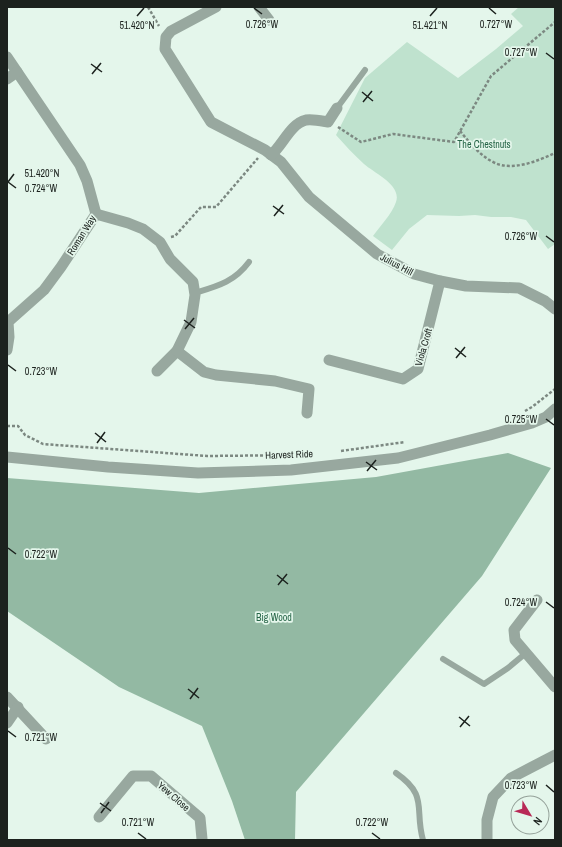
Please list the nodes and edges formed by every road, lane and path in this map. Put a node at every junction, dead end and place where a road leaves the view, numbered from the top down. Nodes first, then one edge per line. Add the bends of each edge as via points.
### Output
1 (148, 7) edge
2 (216, 7) edge
3 (259, 7) edge
4 (269, 20) dead end
5 (555, 22) edge
6 (166, 37) junction
7 (7, 58) edge
8 (366, 70) dead end
9 (16, 72) junction
10 (7, 79) edge
11 (337, 108) joint
12 (328, 122) junction
13 (460, 131) junction
14 (268, 153) junction
15 (555, 153) edge
16 (96, 214) junction
17 (160, 242) junction
18 (249, 262) dead end
19 (440, 281) junction
20 (195, 293) junction
21 (555, 309) edge
22 (8, 322) edge
23 (7, 350) edge
24 (177, 351) junction
25 (329, 360) dead end
26 (157, 371) dead end
27 (555, 389) edge
28 (555, 409) edge
29 (307, 413) dead end
30 (519, 414) dead end
31 (551, 417) edge
32 (7, 426) edge
33 (409, 442) dead end
34 (336, 451) dead end
35 (307, 455) dead end
36 (7, 457) edge
37 (537, 600) dead end
38 (526, 652) junction
39 (443, 659) dead end
40 (555, 687) edge
41 (7, 697) edge
42 (18, 707) junction
43 (7, 723) edge
44 (46, 739) dead end
45 (555, 755) edge
46 (396, 773) dead end
47 (99, 818) dead end
48 (202, 840) edge
49 (423, 840) edge
50 (487, 840) edge

1 - 6 path
2 - 6 street via 171,31
3 - 4 street
5 - 13 path via 491,76
6 - 14 street, Julius Hill via 165,49 211,122
7 - 9 street, Roman Way
8 - 11 lane
9 - 10 street
9 - 16 street, Roman Way via 80,165
11 - 12 street
12 - 13 path via 361,142 393,134 454,142
12 - 14 street via 306,120 291,129 277,150
13 - 15 path via 478,151 496,163 517,166 536,162
14 - 17 path via 216,206 202,207 175,236
14 - 19 street, Julius Hill via 281,162 309,197 377,254 414,274
16 - 17 street via 143,229
16 - 22 street, Roman Way via 44,290
17 - 20 street via 170,259 194,282
18 - 20 lane via 242,272 228,282
19 - 21 street, Julius Hill via 466,286 519,288
19 - 25 street, Viola Croft via 418,369 403,379
20 - 24 street via 191,322
22 - 23 street, Roman Way
24 - 26 street
24 - 29 street via 204,372 275,381 309,389
27 - 30 path
28 - 31 street, Harvest Ride
31 - 36 street, Harvest Ride via 398,458 290,470 198,473
32 - 35 path, Harvest Ride via 18,426 25,436 43,444 207,456
33 - 34 path
37 - 38 street via 514,630 515,640
38 - 39 lane via 484,684
38 - 40 street
41 - 42 street
42 - 43 street
42 - 44 street
45 - 50 street via 511,778 493,797 487,820
46 - 49 lane via 412,786 417,794
47 - 48 street, Yew Close via 133,776 151,776 200,818

